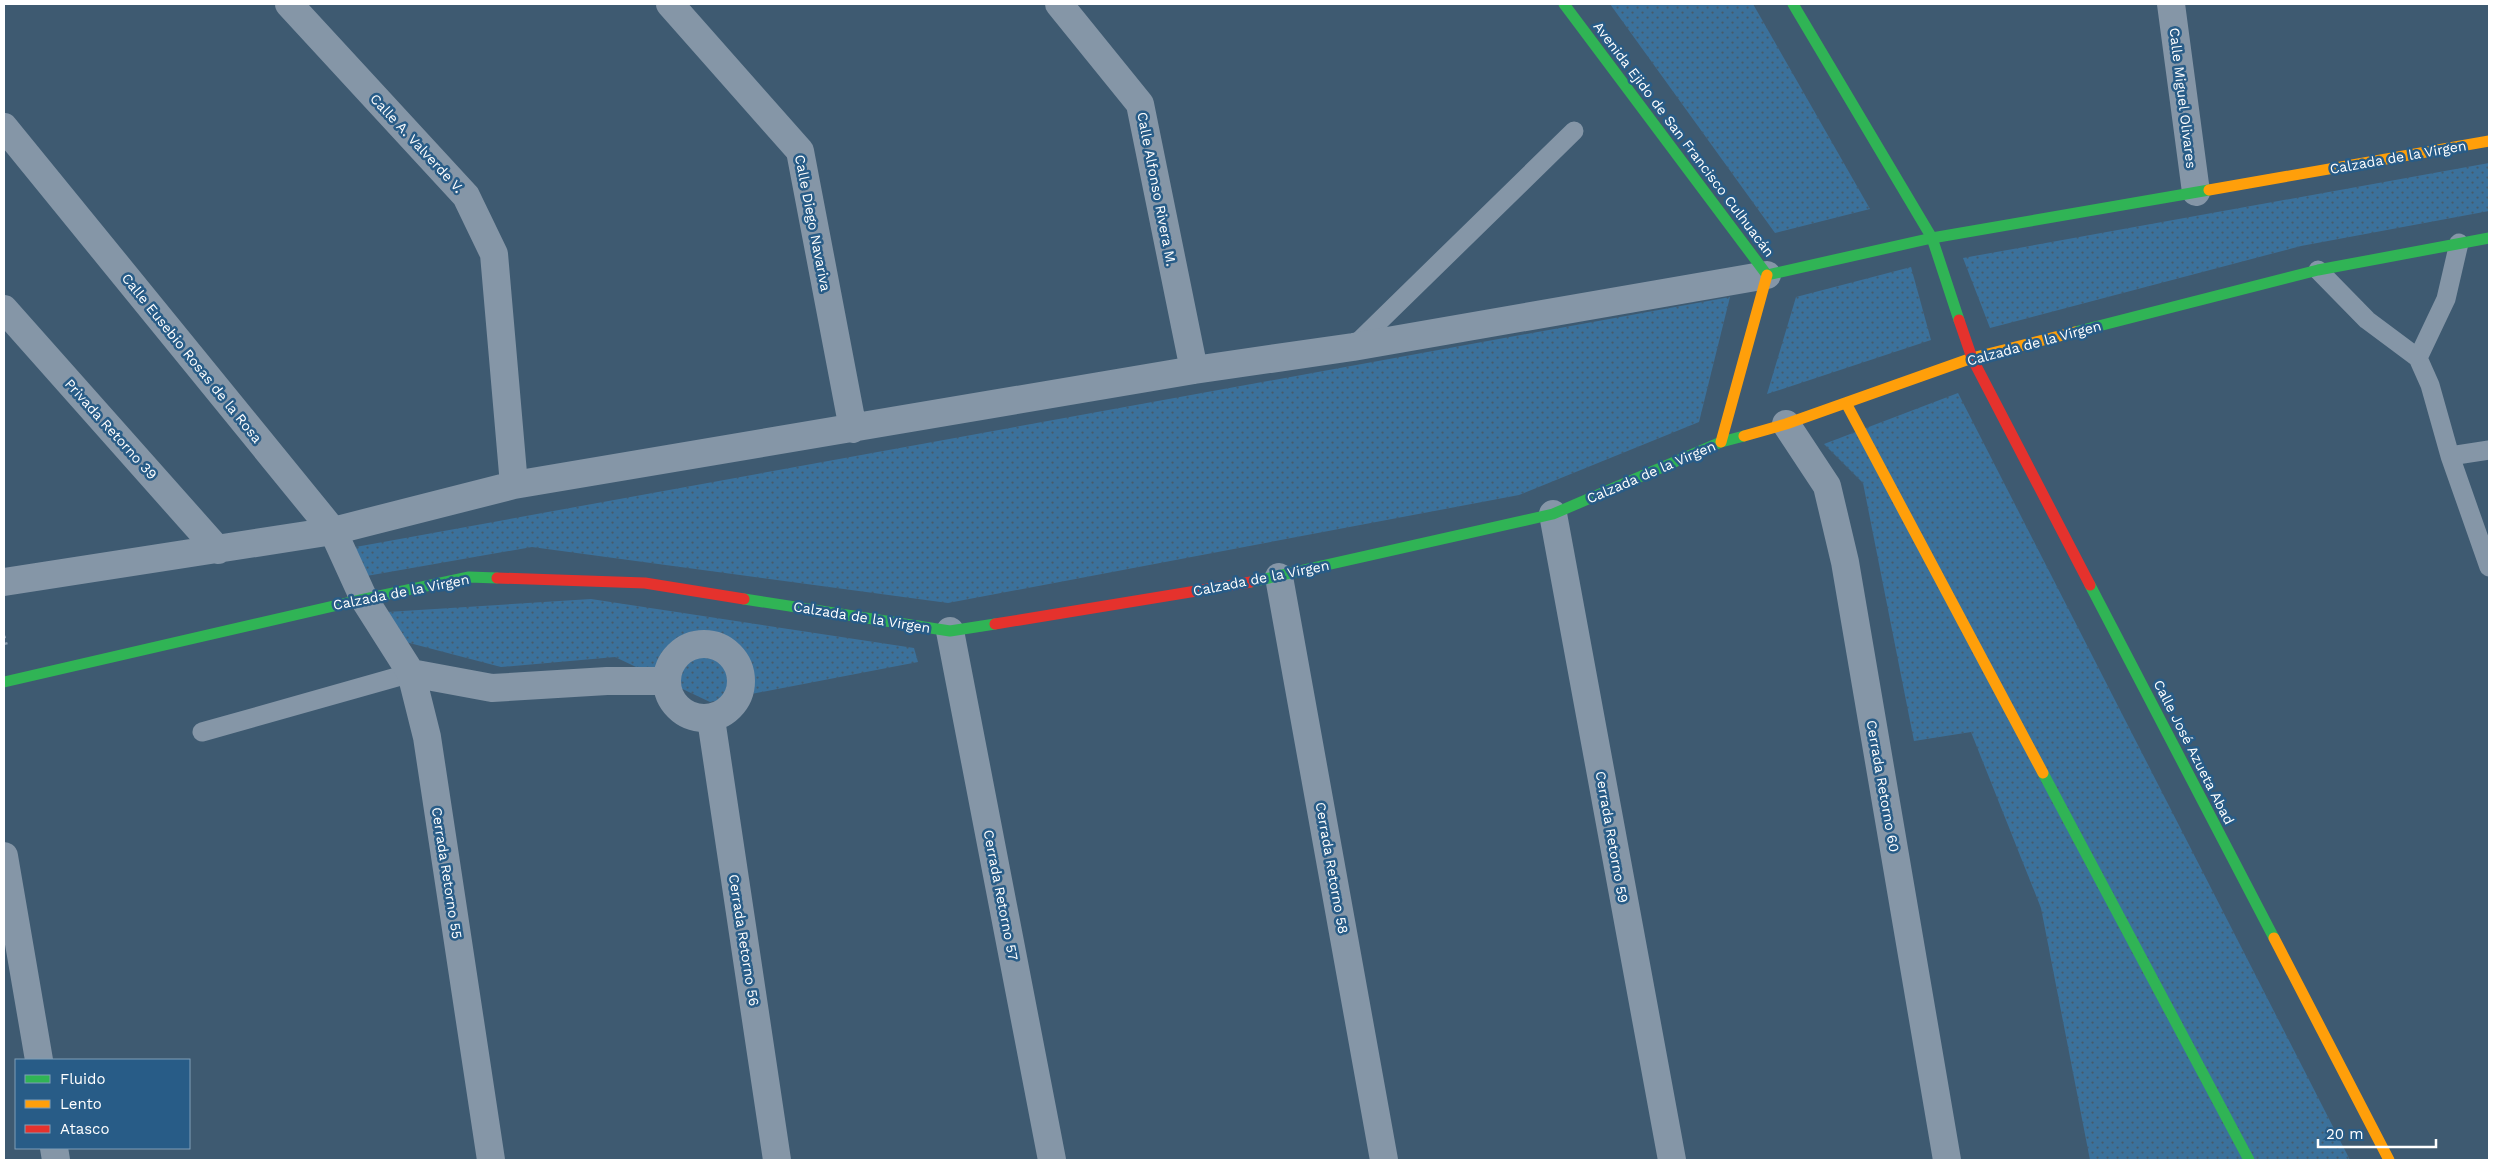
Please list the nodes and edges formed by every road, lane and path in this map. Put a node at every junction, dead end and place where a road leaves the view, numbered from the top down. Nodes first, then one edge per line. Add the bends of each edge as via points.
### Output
1 (289, 4) edge
2 (670, 4) edge
3 (1060, 4) edge
4 (1564, 4) edge
5 (1792, 4) edge
6 (2171, 4) edge
7 (4, 127) edge
8 (1574, 131) dead end
9 (2489, 140) edge
10 (2196, 192) junction
11 (1932, 238) junction
12 (2489, 238) edge
13 (2460, 244) junction
14 (2318, 270) junction
15 (1767, 275) junction
16 (4, 309) edge
17 (1353, 347) junction
18 (1972, 358) junction
19 (2418, 358) junction
20 (1194, 370) junction
21 (1846, 403) junction
22 (1786, 424) junction
23 (853, 429) junction
24 (1721, 442) junction
25 (2489, 450) edge
26 (2450, 456) junction
27 (514, 485) junction
28 (1553, 514) junction
29 (333, 531) junction
30 (218, 550) junction
31 (2489, 567) edge
32 (1279, 577) junction
33 (4, 582) edge
34 (364, 599) junction
35 (950, 631) junction
36 (411, 673) junction
37 (666, 681) junction
38 (4, 682) edge
39 (711, 719) junction
40 (202, 732) dead end
41 (4, 856) edge
42 (39, 1059) edge
43 (491, 1160) edge
44 (777, 1160) edge
45 (1052, 1160) edge
46 (1384, 1160) edge
47 (1672, 1160) edge
48 (1947, 1160) edge
49 (2249, 1160) edge
50 (2389, 1160) edge

1 - 27 street, Calle A. Valverde V. via 466,196 494,254
2 - 23 street, Calle Diego Navariva via 800,151
3 - 20 street, Calle Alfonso Rivera M. via 1140,104
4 - 15 main road, Avenida Ejido de San Francisco Culhuacán
5 - 11 main road
6 - 10 street, Calle Miguel Olivares
7 - 29 street, Calle Eusebio Rosas de la Rosa
8 - 17 lane
9 - 10 main road, Calzada de la Virgen
10 - 11 main road, Calzada de la Virgen
11 - 15 main road, Calzada de la Virgen
11 - 18 main road
12 - 13 main road, Calzada de la Virgen
13 - 14 main road, Calzada de la Virgen
13 - 19 lane via 2446,299
14 - 18 main road, Calzada de la Virgen
14 - 19 lane via 2367,320
15 - 17 street, Calzada de la Virgen
15 - 24 main road, Avenida Ejido de San Francisco Culhuacán
16 - 30 street, Privada Retorno 39
17 - 20 street, Calzada de la Virgen
18 - 21 main road, Calzada de la Virgen
18 - 50 main road, Calle José Azueta Abad
19 - 26 lane via 2430,385
20 - 23 street, Calzada de la Virgen
21 - 22 main road, Calzada de la Virgen
21 - 49 main road
22 - 24 main road, Calzada de la Virgen
22 - 48 street, Cerrada Retorno 60 via 1828,486 1845,562
23 - 27 street, Calzada de la Virgen
24 - 28 main road, Calzada de la Virgen
25 - 26 lane
26 - 31 lane
27 - 29 street, Calzada de la Virgen
28 - 32 main road, Calzada de la Virgen
28 - 47 street, Cerrada Retorno 59
29 - 30 street, Calzada de la Virgen
29 - 34 street, Calle Eusebio Rosas de la Rosa
30 - 33 street, Calzada de la Virgen
32 - 35 main road, Calzada de la Virgen
32 - 46 street, Cerrada Retorno 58
34 - 35 main road, Calzada de la Virgen via 469,577 645,583
34 - 36 street, Cerrada Retorno 55
34 - 38 main road, Calzada de la Virgen
35 - 45 street, Cerrada Retorno 57
36 - 37 street via 492,688
36 - 40 lane
36 - 43 street, Cerrada Retorno 55 via 427,737
37 - 39 street via 670,697 680,710 694,718
37 - 39 street via 671,664 682,652 698,644 714,644 730,653 739,667 742,683 738,699 726,712
39 - 44 street, Cerrada Retorno 56
41 - 42 street

